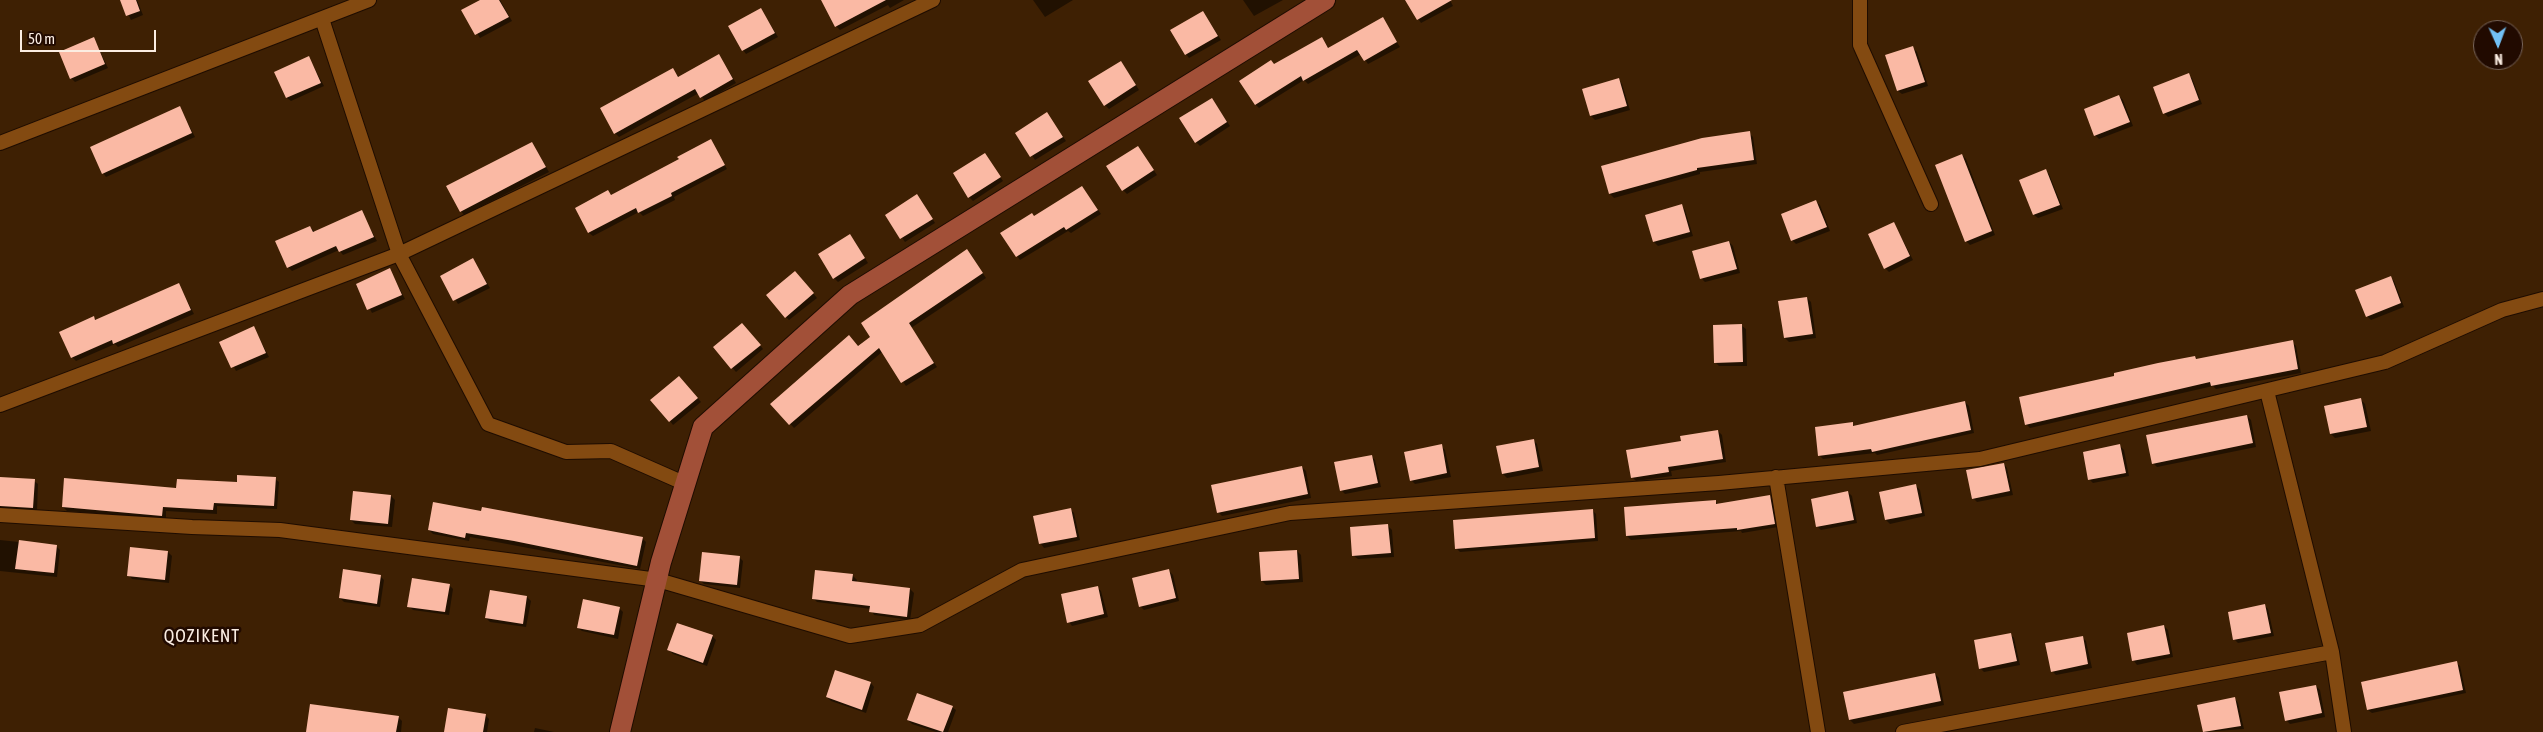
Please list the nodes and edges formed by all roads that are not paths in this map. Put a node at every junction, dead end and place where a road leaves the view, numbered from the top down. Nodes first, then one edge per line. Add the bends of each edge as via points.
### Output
1 (369, 0) edge
2 (933, 0) edge
3 (1860, 0) edge
4 (1316, 2) edge
5 (343, 5) edge
6 (322, 19) junction
7 (0, 143) edge
8 (1931, 204) dead end
9 (399, 254) junction
10 (2543, 299) edge
11 (2267, 392) junction
12 (0, 405) edge
13 (1776, 477) junction
14 (686, 484) junction
15 (0, 515) edge
16 (658, 580) junction
17 (2332, 652) junction
18 (620, 732) edge
19 (1818, 732) edge
20 (1903, 732) edge
21 (2344, 732) edge

1 - 5 street
2 - 9 street
3 - 8 street via 1860,45
4 - 14 street via 850,295 703,427
5 - 6 street
6 - 7 street
6 - 9 street
9 - 12 street
9 - 14 street via 488,424 566,452 611,450
10 - 11 street via 2502,310 2384,362
11 - 13 street via 1980,459
11 - 17 street
13 - 16 street via 1290,513 1022,570 920,625 850,636
13 - 19 street
14 - 16 street
15 - 16 street via 280,530
16 - 18 street
17 - 20 street
17 - 21 street

